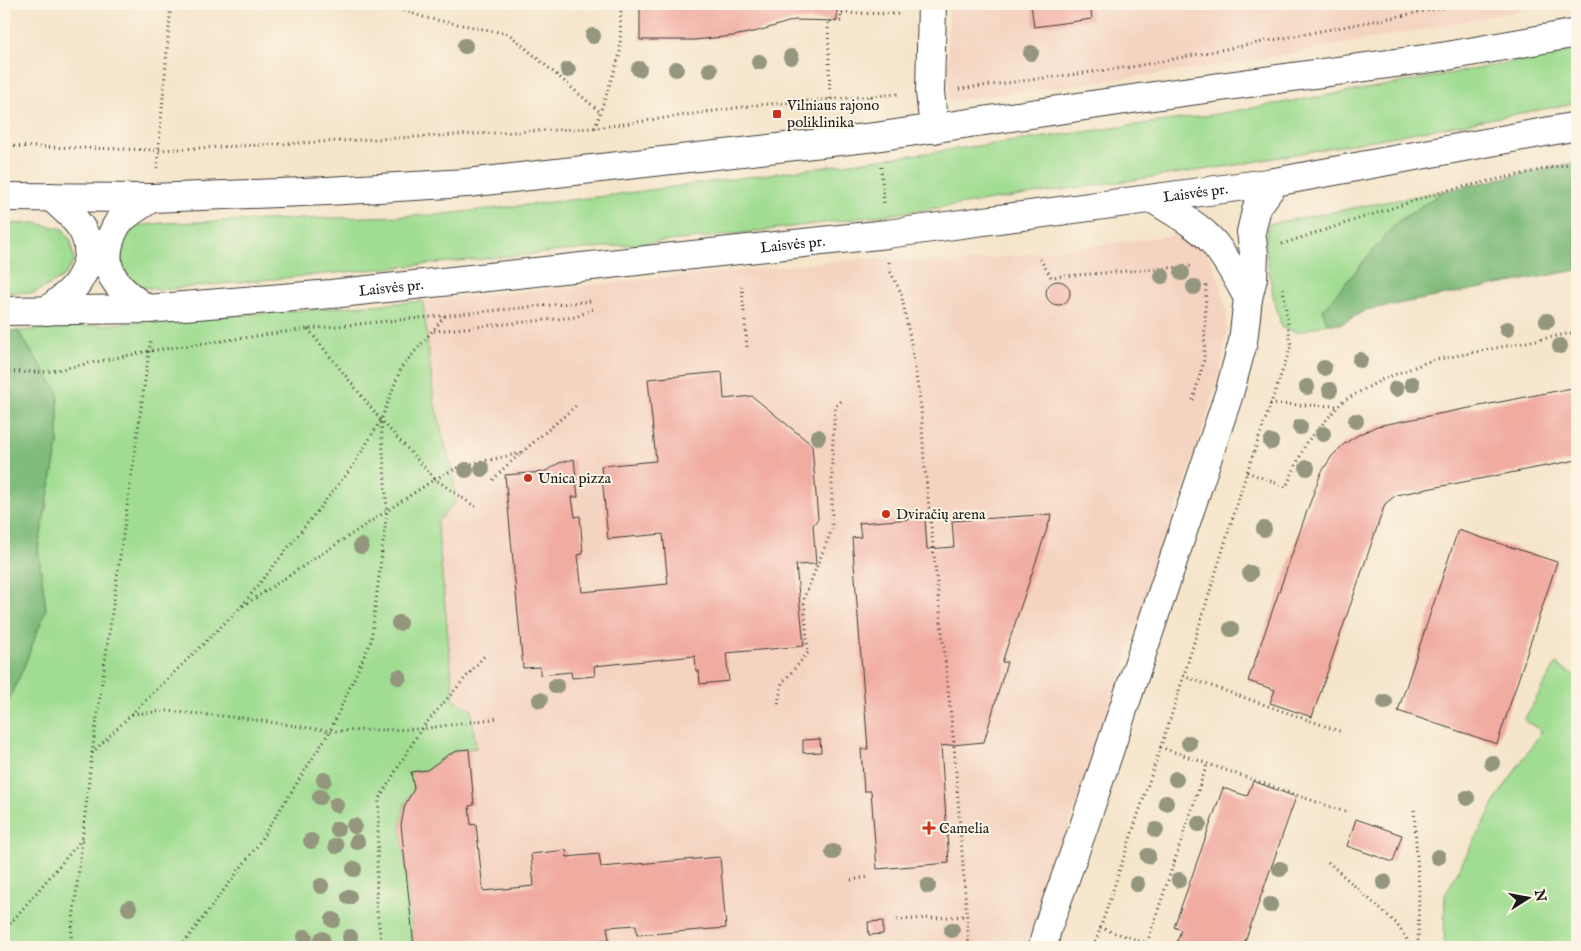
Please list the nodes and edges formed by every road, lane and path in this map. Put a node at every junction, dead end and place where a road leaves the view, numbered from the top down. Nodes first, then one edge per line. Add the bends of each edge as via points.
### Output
1 (171, 4) edge
2 (385, 4) edge
3 (621, 4) edge
4 (858, 4) edge
5 (932, 4) edge
6 (1464, 4) edge
7 (841, 14) junction
8 (904, 14) dead end
9 (1577, 33) edge
10 (930, 92) junction
11 (871, 96) junction
12 (830, 99) junction
13 (600, 112) junction
14 (874, 113) dead end
15 (1577, 126) edge
16 (594, 128) junction
17 (934, 129) junction
18 (4, 146) edge
19 (159, 150) junction
20 (881, 161) dead end
21 (1577, 162) edge
22 (1275, 182) junction
23 (4, 197) edge
24 (51, 197) junction
25 (152, 198) junction
26 (1153, 198) junction
27 (885, 208) dead end
28 (1254, 253) junction
29 (889, 258) dead end
30 (1040, 259) dead end
31 (1216, 262) junction
32 (1282, 282) dead end
33 (742, 286) dead end
34 (1248, 298) junction
35 (592, 301) dead end
36 (152, 308) junction
37 (593, 309) dead end
38 (4, 311) edge
39 (47, 311) junction
40 (445, 316) junction
41 (307, 329) junction
42 (434, 331) junction
43 (1577, 332) edge
44 (747, 347) dead end
45 (149, 351) junction
46 (4, 372) edge
47 (842, 401) dead end
48 (578, 404) dead end
49 (1192, 404) dead end
50 (1270, 404) junction
51 (1339, 406) junction
52 (380, 420) junction
53 (521, 453) junction
54 (1247, 472) junction
55 (435, 479) junction
56 (493, 480) dead end
57 (477, 508) dead end
58 (387, 511) junction
59 (240, 608) junction
60 (486, 654) dead end
61 (1183, 676) junction
62 (778, 704) dead end
63 (132, 714) junction
64 (499, 718) dead end
65 (421, 729) junction
66 (330, 731) junction
67 (1342, 732) dead end
68 (1160, 747) junction
69 (92, 753) junction
70 (1207, 764) junction
71 (1414, 810) dead end
72 (1345, 812) dead end
73 (82, 839) junction
74 (1328, 862) dead end
75 (868, 877) dead end
76 (851, 880) dead end
77 (966, 916) junction
78 (898, 920) dead end
79 (1100, 928) junction
80 (4, 937) edge
81 (1094, 945) edge
82 (70, 947) edge
83 (181, 947) edge
84 (382, 947) edge
85 (969, 947) edge
86 (1043, 947) edge
87 (1107, 947) edge
88 (1412, 947) edge
89 (1418, 947) edge

1 - 19 path
2 - 13 path via 426,18 509,34
3 - 13 path via 620,54
4 - 7 path
5 - 10 main road
6 - 10 path via 1131,67
7 - 8 path
7 - 12 path via 840,21 828,21
9 - 17 main road via 1447,56
10 - 11 path
10 - 17 main road
11 - 12 path
11 - 14 path
12 - 16 path via 756,105
13 - 16 path
15 - 22 main road, Laisvės pr.
16 - 19 path
17 - 25 main road via 468,183
18 - 19 path
19 - 25 path
20 - 27 path
21 - 28 path via 1444,191
22 - 26 main road, Laisvės pr.
22 - 28 main road via 1257,207 1251,232
23 - 24 main road
24 - 25 main road
24 - 39 main road via 79,224 86,235 88,252 78,283
25 - 36 main road via 119,223 106,254 109,270 117,285 128,296
26 - 31 main road via 1193,224 1212,242
26 - 36 main road, Laisvės pr. via 877,235 331,294
28 - 34 main road
29 - 77 path via 890,271 901,292 920,408 954,744
30 - 31 path via 1051,277
31 - 34 main road
31 - 49 path via 1204,360
32 - 50 path via 1291,346
33 - 44 path
34 - 86 main road via 1243,342 1229,394
35 - 40 path
36 - 39 main road, Laisvės pr.
36 - 45 path
37 - 42 path via 576,317
38 - 39 main road, Laisvės pr.
40 - 41 path
40 - 42 path
41 - 45 path
41 - 52 path
42 - 52 path via 401,368
43 - 51 path via 1430,361 1383,379
45 - 46 path via 46,372
45 - 69 path
47 - 62 path via 835,407 832,529 804,598 808,652 782,683
48 - 53 path
50 - 51 path
50 - 54 path
51 - 54 path via 1306,443 1286,487
52 - 55 path
52 - 58 path
52 - 59 path via 353,466
53 - 55 path via 461,466
53 - 56 path
54 - 61 path
55 - 57 path
55 - 58 path
58 - 59 path
58 - 66 path via 371,642
59 - 63 path
60 - 65 path
61 - 67 path
61 - 68 path
63 - 66 path via 167,711
63 - 69 path
64 - 65 path
65 - 66 path
65 - 84 path via 379,799 376,904
66 - 83 path via 258,846
68 - 70 path
68 - 79 path
69 - 73 path
70 - 72 path
70 - 79 path via 1147,943
71 - 89 path via 1419,890
73 - 80 path via 8,926
73 - 82 path
74 - 88 path via 1396,923
75 - 76 path
77 - 78 path
77 - 85 path
79 - 81 path
81 - 87 path

